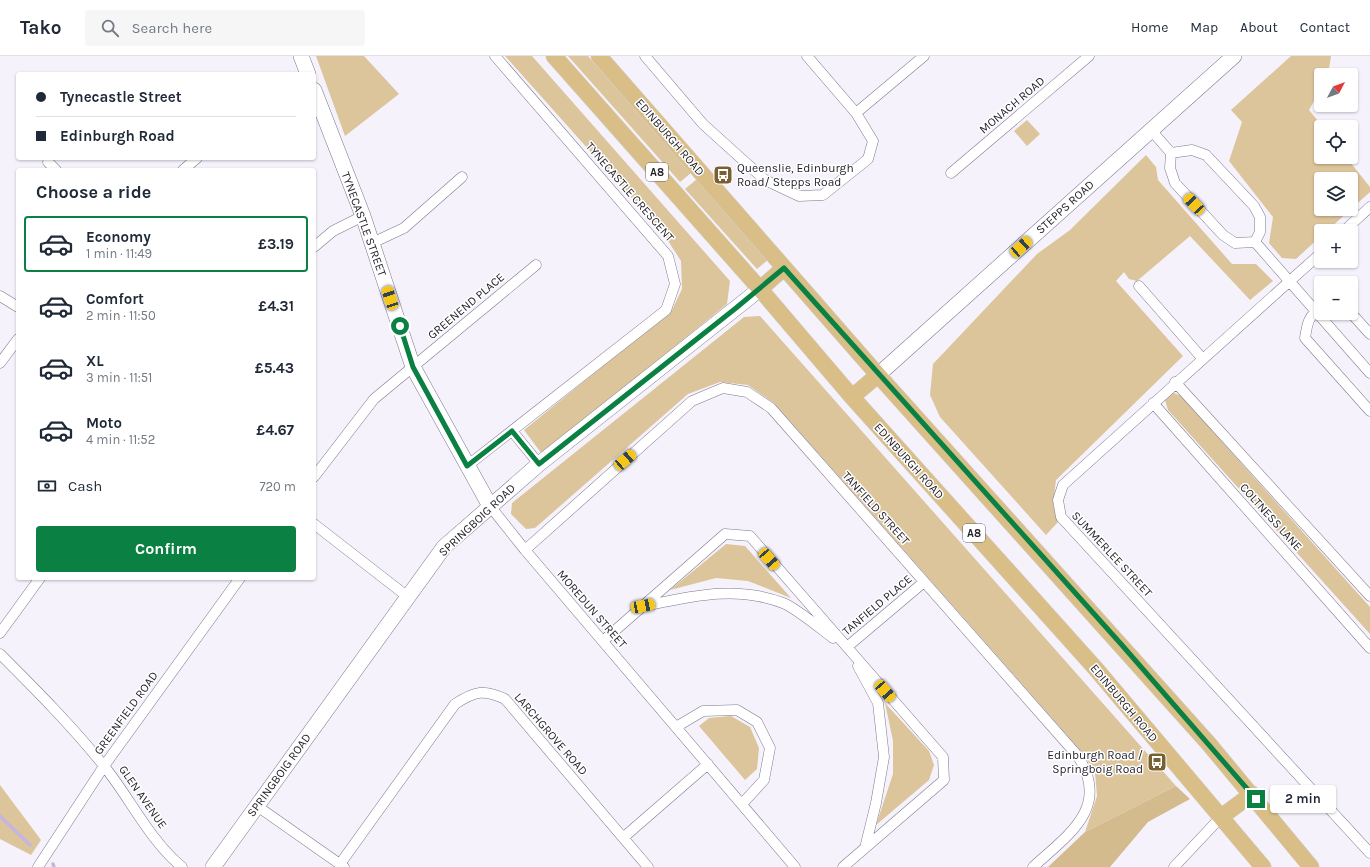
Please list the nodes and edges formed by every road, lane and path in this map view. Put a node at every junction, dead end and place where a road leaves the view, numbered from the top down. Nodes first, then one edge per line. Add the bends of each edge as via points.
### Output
1 (301, 56) edge
2 (495, 56) edge
3 (554, 56) edge
4 (599, 56) edge
5 (645, 56) edge
6 (806, 56) edge
7 (924, 56) edge
8 (1089, 56) edge
9 (1234, 56) edge
10 (307, 72) edge
11 (316, 95) edge
12 (856, 113) junction
13 (1151, 130) junction
14 (1171, 153) junction
15 (192, 160) edge
16 (48, 162) dead end
17 (54, 168) edge
18 (185, 168) edge
19 (951, 173) dead end
20 (462, 177) dead end
21 (1370, 207) edge
22 (363, 216) junction
23 (1352, 224) edge
24 (1255, 242) junction
25 (372, 243) junction
26 (316, 245) edge
27 (1314, 259) edge
28 (536, 265) dead end
29 (784, 268) junction
30 (1289, 282) junction
31 (1139, 286) dead end
32 (760, 289) junction
33 (0, 296) edge
34 (16, 306) edge
35 (1314, 306) edge
36 (1314, 314) edge
37 (1326, 320) edge
38 (1357, 320) edge
39 (1370, 334) edge
40 (16, 342) edge
41 (1202, 358) junction
42 (0, 363) edge
43 (413, 367) junction
44 (1370, 373) edge
45 (878, 375) junction
46 (1175, 382) junction
47 (852, 397) junction
48 (1153, 403) junction
49 (1370, 411) edge
50 (512, 431) junction
51 (539, 464) junction
52 (467, 466) junction
53 (316, 474) edge
54 (490, 506) junction
55 (316, 526) edge
56 (524, 550) junction
57 (39, 580) edge
58 (239, 580) edge
59 (924, 582) junction
60 (1370, 596) edge
61 (408, 597) junction
62 (643, 606) junction
63 (0, 633) edge
64 (603, 642) junction
65 (847, 648) junction
66 (1370, 648) edge
67 (0, 654) edge
68 (676, 727) junction
69 (708, 764) junction
70 (104, 766) junction
71 (1252, 794) junction
72 (742, 804) junction
73 (257, 806) junction
74 (1221, 817) junction
75 (624, 837) junction
76 (1368, 846) edge
77 (865, 848) junction
78 (342, 866) edge
79 (38, 867) edge
80 (182, 867) edge
81 (213, 867) edge
82 (648, 867) edge
83 (795, 867) edge
84 (843, 867) edge
85 (1033, 867) edge
86 (1174, 867) edge
87 (1262, 867) edge
88 (1310, 867) edge

1 - 10 main road
2 - 50 street, TYNECASTLE CRESCENT via 668,256 675,284 666,310
3 - 32 main road, EDINBURGH ROAD / A8
4 - 29 main road, EDINBURGH ROAD
5 - 12 street via 703,124 765,180 798,196 823,195 868,159 873,142
6 - 12 street
7 - 12 street
8 - 19 street, MONACH ROAD
9 - 13 main road, STEPPS ROAD
11 - 22 main road, TYNECASTLE STREET
13 - 14 street
13 - 45 main road, STEPPS ROAD
14 - 24 street via 1170,168 1175,183 1223,235 1235,243
14 - 24 street via 1192,150 1206,155 1254,206 1260,217 1260,232
15 - 18 street
16 - 17 street
20 - 25 street via 404,228
21 - 23 street
22 - 25 main road, TYNECASTLE STREET
22 - 26 street via 333,231
24 - 30 street
25 - 43 main road, TYNECASTLE STREET
27 - 30 street, SUMMERLEE STREET
28 - 43 street, GREENEND PLACE
29 - 32 main road
29 - 45 main road, EDINBURGH ROAD
30 - 35 street
30 - 41 street, SUMMERLEE STREET
31 - 41 street
32 - 47 main road, EDINBURGH ROAD / A8
32 - 51 main road, SPRINGBOIG ROAD
33 - 34 street
36 - 49 street via 1308,320 1305,338
37 - 44 street
38 - 39 street
40 - 42 street
41 - 46 street, SUMMERLEE STREET
43 - 52 main road, TYNECASTLE STREET
43 - 53 street via 374,399
45 - 47 main road
45 - 71 main road, EDINBURGH ROAD via 1121,644
46 - 48 street, SUMMERLEE STREET
46 - 60 street, COLTNESS LANE
47 - 74 main road, EDINBURGH ROAD / A8 via 1096,669
48 - 66 street, COLTNESS LANE
48 - 76 street, SUMMERLEE STREET via 1063,485 1058,500 1061,517
50 - 51 street
50 - 52 street, TYNECASTLE CRESCENT
51 - 54 main road, SPRINGBOIG ROAD
52 - 54 main road, TYNECASTLE STREET
54 - 56 street, MOREDUN STREET
54 - 61 main road, SPRINGBOIG ROAD via 444,547
55 - 61 street
56 - 59 street, TANFIELD STREET via 692,401 723,388 747,392 771,408
56 - 64 street, MOREDUN STREET
57 - 63 street
58 - 70 street, GREENFIELD ROAD
59 - 65 street, TANFIELD PLACE
59 - 85 street, TANFIELD STREET via 1077,755 1087,774 1089,790 1084,818
61 - 73 main road, SPRINGBOIG ROAD
62 - 64 street
62 - 65 street via 696,596 741,593 784,603
62 - 65 street via 725,534 750,536
64 - 68 street, MOREDUN STREET
65 - 77 street via 878,703 884,757
65 - 77 street via 943,757 944,780
67 - 70 street, GLEN AVENUE via 58,712
68 - 69 street, MOREDUN STREET
68 - 72 street via 703,711 737,710 757,722 770,748 764,780
69 - 72 street, MOREDUN STREET
69 - 75 street
70 - 79 street, GREENFIELD ROAD
70 - 80 street, GLEN AVENUE via 130,799 149,830
71 - 74 main road
71 - 88 main road, EDINBURGH ROAD
72 - 83 street, MOREDUN STREET
73 - 78 street
73 - 81 main road, SPRINGBOIG ROAD
74 - 86 street
74 - 87 main road, EDINBURGH ROAD / A8
75 - 78 street, LARCHGROVE ROAD via 505,700 492,693 471,694 456,704
75 - 82 street, LARCHGROVE ROAD
77 - 84 street

